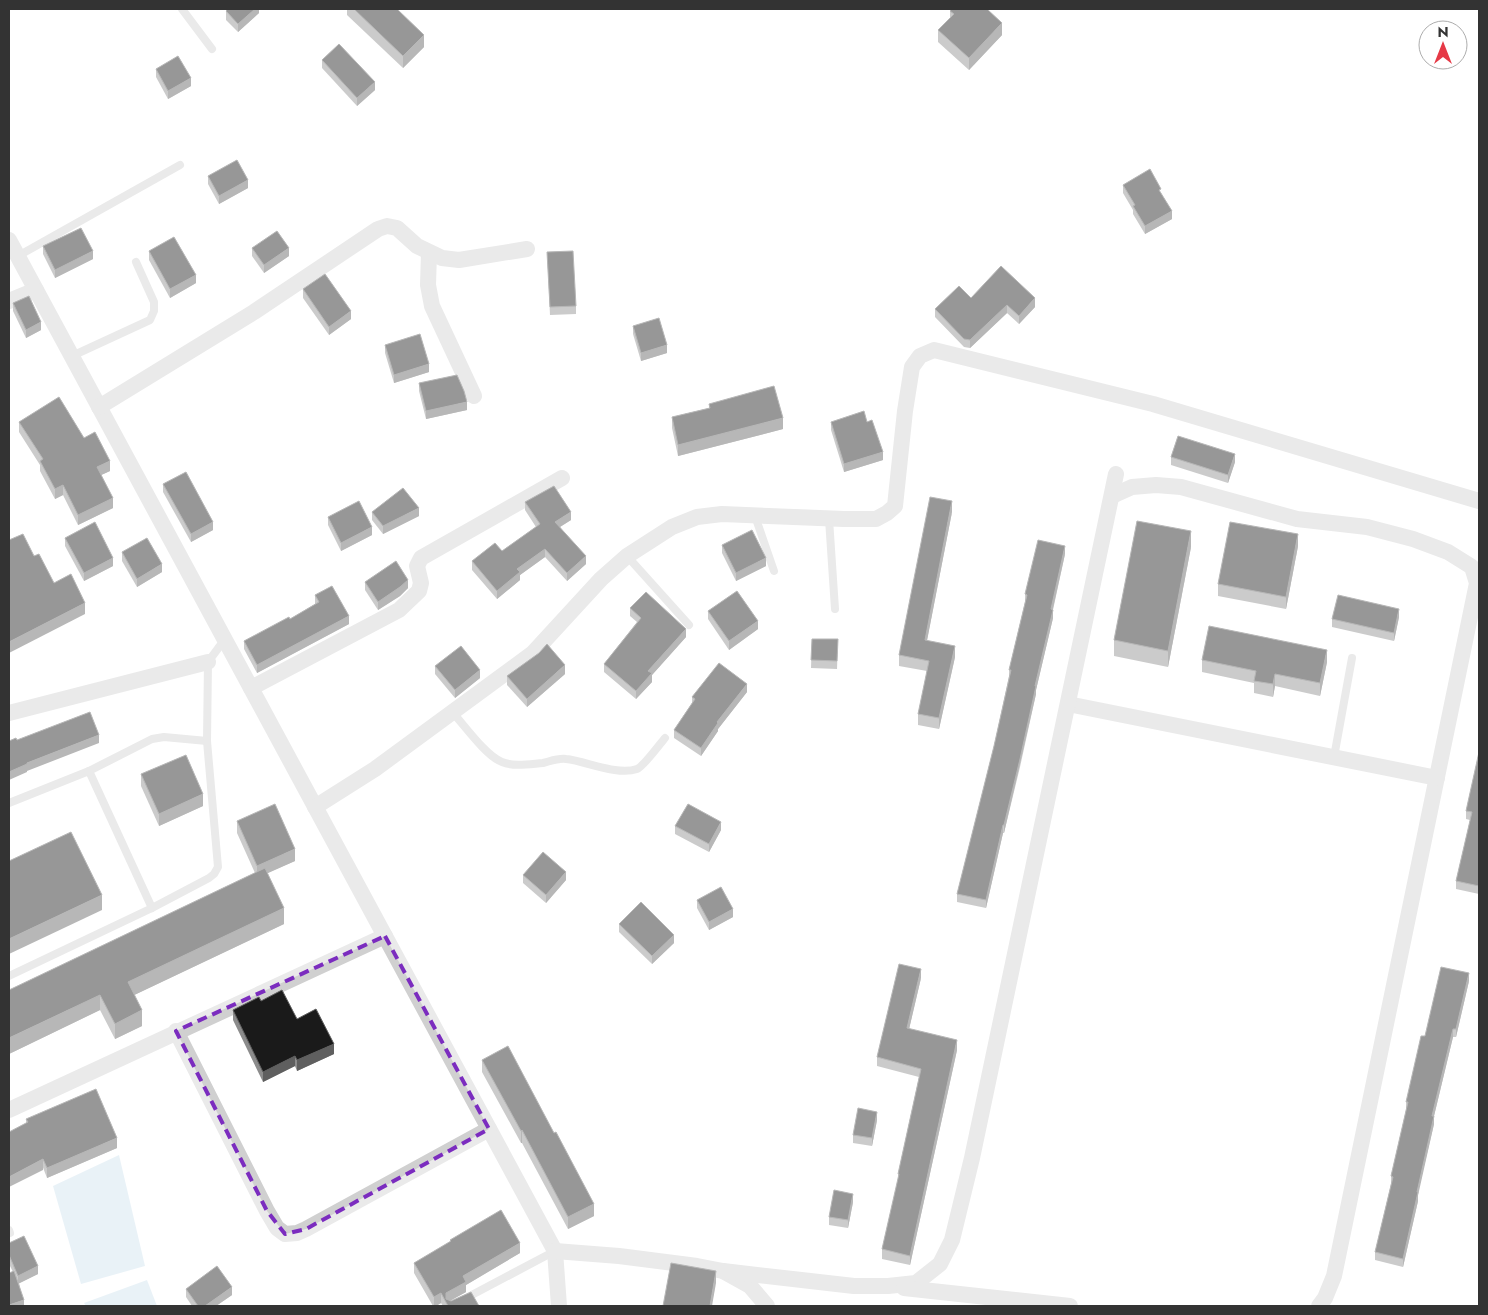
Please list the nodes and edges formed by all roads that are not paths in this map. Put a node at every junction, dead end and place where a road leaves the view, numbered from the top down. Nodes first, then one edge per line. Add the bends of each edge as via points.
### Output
1 (182, 9) edge
2 (212, 49) dead end
3 (180, 165) dead end
4 (9, 240) edge
5 (526, 249) dead end
6 (429, 252) junction
7 (18, 256) junction
8 (136, 262) dead end
9 (36, 290) junction
10 (9, 301) edge
11 (72, 356) junction
12 (474, 396) dead end
13 (99, 407) junction
14 (1116, 474) dead end
15 (562, 478) dead end
16 (1112, 496) junction
17 (1479, 501) edge
18 (755, 516) junction
19 (829, 519) junction
20 (626, 556) junction
21 (774, 571) dead end
22 (835, 609) dead end
23 (689, 625) dead end
24 (225, 639) junction
25 (1352, 658) dead end
26 (208, 662) junction
27 (251, 688) junction
28 (1068, 704) junction
29 (9, 713) edge
30 (453, 713) junction
31 (665, 738) dead end
32 (207, 740) junction
33 (1334, 757) junction
34 (89, 770) junction
35 (1437, 778) junction
36 (9, 803) edge
37 (315, 807) junction
38 (152, 908) junction
39 (385, 936) junction
40 (9, 976) edge
41 (176, 1031) junction
42 (9, 1110) edge
43 (489, 1129) junction
44 (555, 1251) junction
45 (722, 1271) junction
46 (888, 1286) junction
47 (451, 1306) edge
48 (559, 1306) edge
49 (767, 1306) edge
50 (1070, 1306) edge
51 (1319, 1306) edge

1 - 2 lane
3 - 7 lane
4 - 7 street
5 - 6 street via 459,260
6 - 12 street via 432,306
6 - 13 street via 397,228 387,226 378,230 254,312
7 - 9 street
8 - 11 lane via 154,302 150,320
9 - 10 street
9 - 11 street
11 - 13 street
13 - 24 street
14 - 16 street
15 - 27 street via 421,558 417,566 421,582 419,591 398,610
16 - 28 street
16 - 35 street via 1132,487 1181,487 1297,519 1367,527 1413,539 1448,552 1472,567 1477,583
17 - 19 street via 1154,404 934,350 920,356 912,367 895,506 876,519
18 - 19 street
18 - 20 street via 722,514 698,517 672,527
18 - 21 lane
19 - 22 lane
20 - 23 lane
20 - 30 street via 534,653
24 - 26 lane
24 - 27 street
25 - 33 lane
26 - 29 street
26 - 32 lane
27 - 37 street
28 - 33 street
28 - 46 street via 952,1240 940,1264 916,1283
30 - 31 lane via 487,752 501,762 515,765 562,759 628,771 639,769
30 - 37 street
32 - 34 lane via 152,739
32 - 38 lane via 218,867 209,878
33 - 35 street
34 - 36 lane
34 - 38 lane
35 - 51 street via 1334,1276
37 - 39 street
38 - 40 lane
39 - 41 street
39 - 43 street
41 - 42 street
41 - 43 street via 266,1211 285,1234 306,1229
43 - 44 street
44 - 45 street via 629,1257
44 - 47 lane
44 - 48 street
45 - 46 street via 854,1286
45 - 49 street via 750,1286
46 - 50 street

